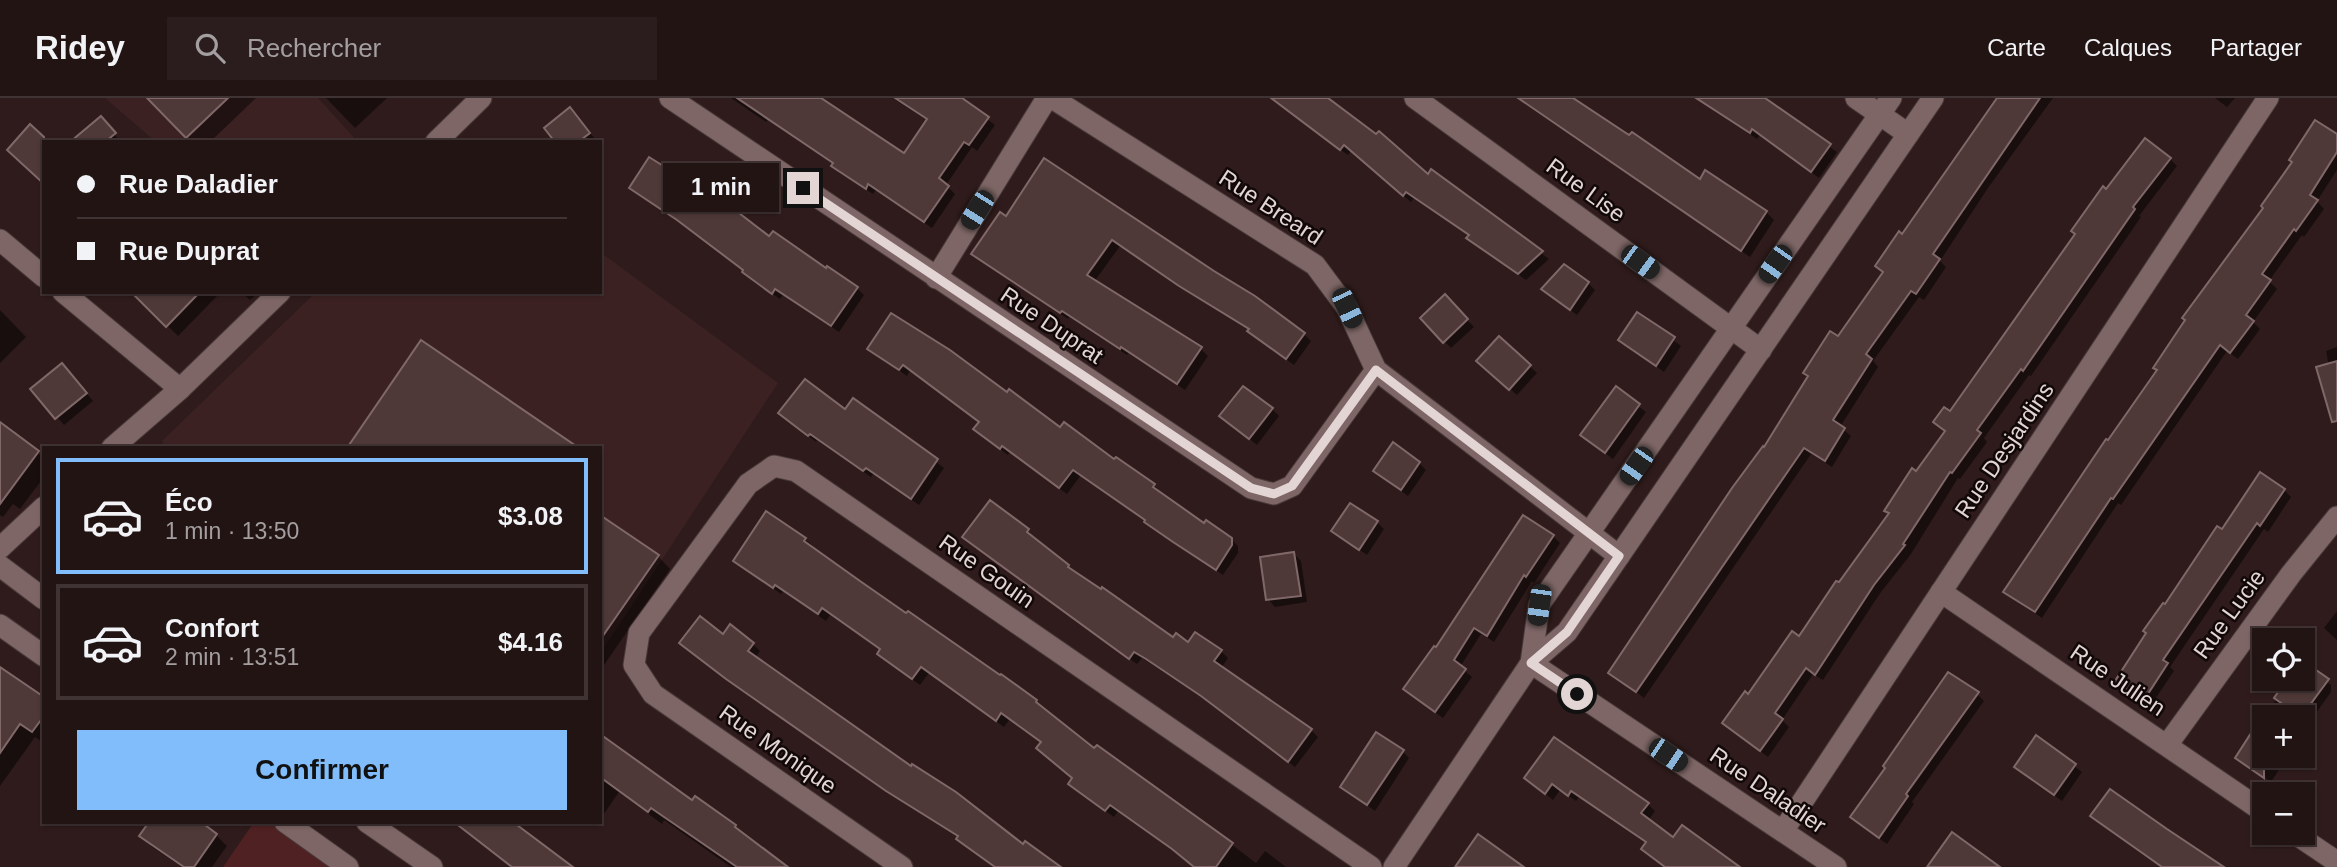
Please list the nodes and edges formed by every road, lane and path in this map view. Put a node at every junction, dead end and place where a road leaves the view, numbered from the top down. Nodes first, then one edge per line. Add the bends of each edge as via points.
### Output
1 (481, 98) edge
2 (670, 98) edge
3 (1049, 98) edge
4 (1415, 98) edge
5 (1856, 98) edge
6 (1933, 98) edge
7 (2269, 98) edge
8 (1885, 106) edge
9 (1908, 134) junction
10 (438, 140) edge
11 (0, 240) edge
12 (42, 274) edge
13 (936, 278) junction
14 (65, 294) edge
15 (278, 294) edge
16 (1731, 328) junction
17 (1760, 350) junction
18 (1376, 370) junction
19 (180, 389) junction
20 (114, 446) edge
21 (42, 510) edge
22 (2337, 517) edge
23 (1588, 534) junction
24 (0, 548) edge
25 (1619, 556) junction
26 (0, 566) edge
27 (1941, 592) junction
28 (42, 598) edge
29 (0, 625) edge
30 (42, 655) edge
31 (1531, 663) junction
32 (634, 665) joint
33 (2167, 745) junction
34 (2252, 804) edge
35 (288, 824) edge
36 (370, 824) edge
37 (1783, 831) junction
38 (2311, 845) edge
39 (2337, 863) edge
40 (348, 867) edge
41 (432, 867) edge
42 (902, 867) edge
43 (1371, 867) edge
44 (1394, 867) edge
45 (1836, 867) edge

1 - 10 street
2 - 13 street, Rue Duprat
3 - 13 street
3 - 18 street, Rue Breard via 1315,265 1347,308
4 - 16 street, Rue Lise
5 - 8 street
6 - 9 street
7 - 27 street, Rue Desjardins
8 - 9 street
8 - 16 street
9 - 17 street
11 - 12 street
13 - 18 street, Rue Duprat via 1251,488 1274,494 1292,486
14 - 19 street
15 - 19 street
16 - 17 street, Rue Lise
16 - 23 street
17 - 25 street
18 - 23 street, Rue Breard
19 - 20 street
21 - 24 street
22 - 33 street, Rue Lucie
23 - 25 street, Rue Breard
23 - 31 street via 1539,605
25 - 31 street via 1567,632
26 - 28 street
27 - 33 street, Rue Julien
27 - 37 street, Rue Desjardins
29 - 30 street
31 - 37 street, Rue Daladier
31 - 44 street
32 - 42 street, Rue Monique via 653,694
32 - 43 street, Rue Gouin via 639,633 748,484 774,466 796,471
33 - 34 street, Rue Julien
35 - 40 street
36 - 41 street
37 - 45 street, Rue Daladier
38 - 39 street

